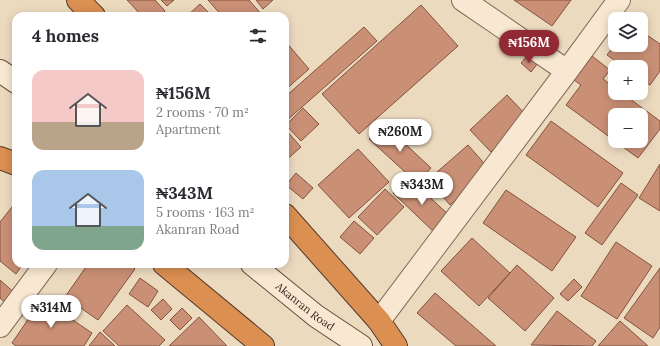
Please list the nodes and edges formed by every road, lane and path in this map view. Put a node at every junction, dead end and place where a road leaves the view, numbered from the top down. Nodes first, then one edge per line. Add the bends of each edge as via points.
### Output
1 (79, 0) edge
2 (463, 0) edge
3 (619, 0) edge
4 (90, 12) edge
5 (0, 71) edge
6 (567, 71) junction
7 (12, 79) edge
8 (0, 158) edge
9 (12, 162) edge
10 (289, 219) edge
11 (43, 268) edge
12 (169, 268) edge
13 (257, 268) edge
14 (379, 320) junction
15 (0, 326) edge
16 (263, 346) edge
17 (361, 346) edge
18 (396, 346) edge

1 - 4 highway
2 - 6 street
3 - 6 street
5 - 7 street
6 - 14 street
8 - 9 highway
10 - 14 highway
11 - 15 street
12 - 16 highway
13 - 17 street, Akanran Road via 316,316
14 - 18 highway

